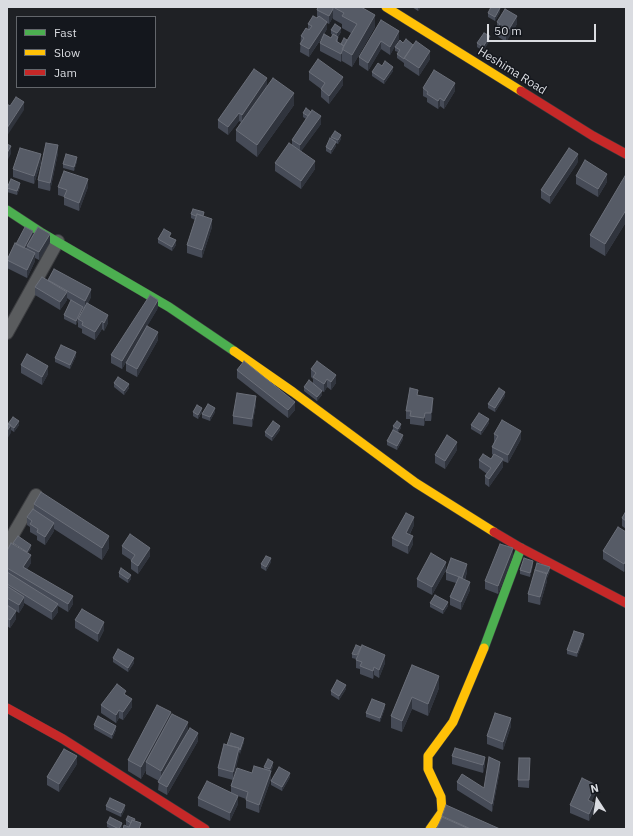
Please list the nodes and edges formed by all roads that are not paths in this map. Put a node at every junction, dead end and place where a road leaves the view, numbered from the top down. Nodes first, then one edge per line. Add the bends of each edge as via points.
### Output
1 (386, 7) edge
2 (626, 154) edge
3 (7, 210) edge
4 (58, 241) junction
5 (7, 333) edge
6 (36, 495) dead end
7 (7, 545) edge
8 (521, 548) junction
9 (626, 602) edge
10 (7, 708) edge
11 (205, 829) edge
12 (430, 829) edge

1 - 2 street, Heshima Road
3 - 4 street
4 - 5 street
4 - 8 street via 169,307 293,392 416,483
6 - 7 street
8 - 9 street
8 - 12 street via 476,669 453,722 428,756 428,769 441,798 442,812
10 - 11 street via 63,738

